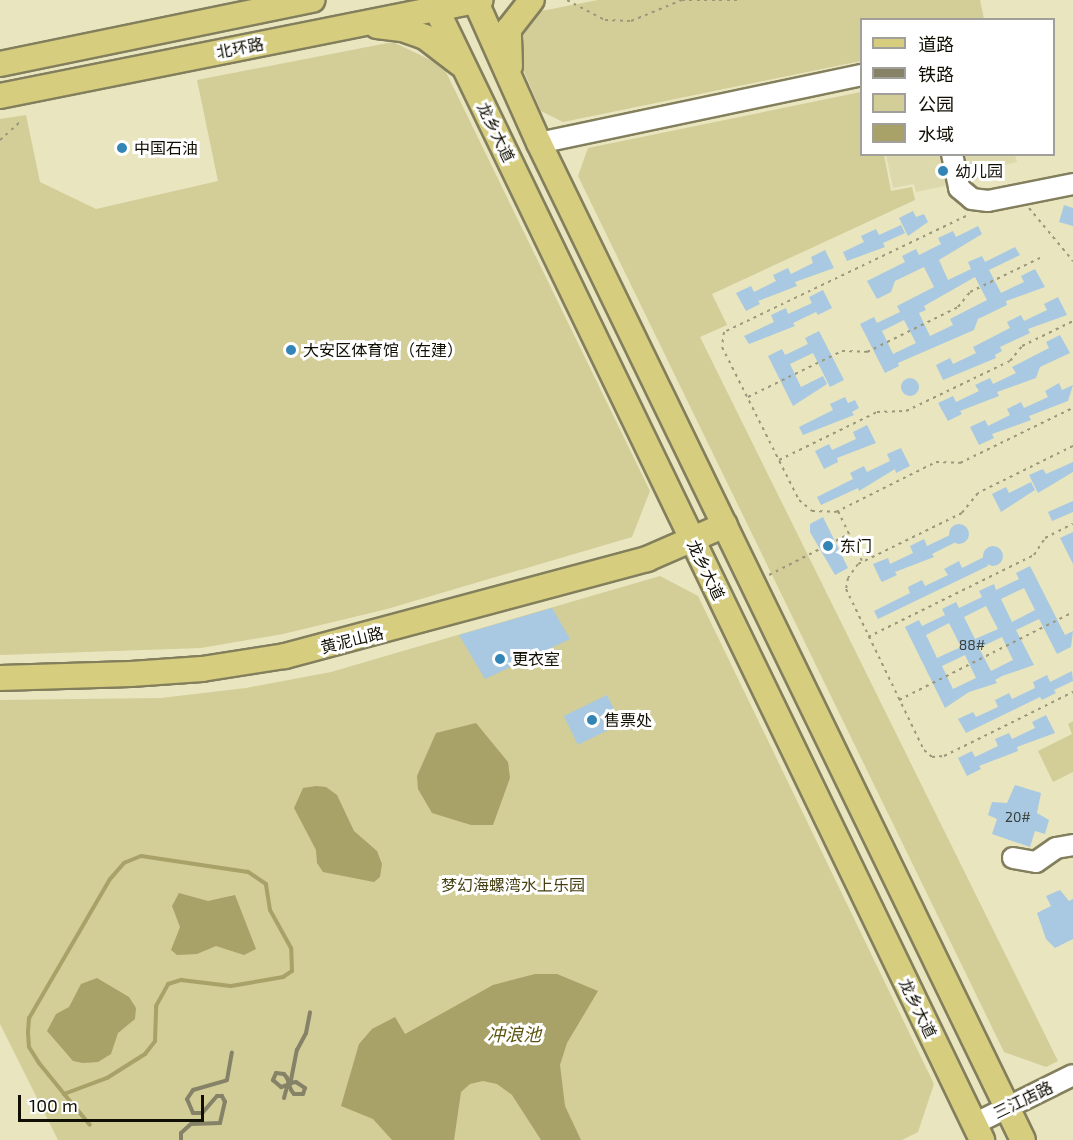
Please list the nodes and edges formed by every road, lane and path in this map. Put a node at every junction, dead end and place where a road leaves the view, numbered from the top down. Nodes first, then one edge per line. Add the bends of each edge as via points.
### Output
1 (313, 0) edge
2 (477, 0) edge
3 (532, 0) edge
4 (567, 0) edge
5 (741, 0) edge
6 (434, 4) edge
7 (360, 24) junction
8 (0, 64) edge
9 (467, 72) junction
10 (860, 75) edge
11 (512, 83) junction
12 (0, 96) edge
13 (21, 121) dead end
14 (0, 140) edge
15 (539, 143) junction
16 (952, 156) edge
17 (1073, 177) edge
18 (1073, 184) edge
19 (1047, 188) junction
20 (1017, 194) junction
21 (966, 216) dead end
22 (1040, 258) dead end
23 (1073, 261) edge
24 (1073, 321) edge
25 (748, 397) junction
26 (1073, 408) edge
27 (1073, 446) edge
28 (779, 460) junction
29 (838, 511) junction
30 (1073, 524) edge
31 (725, 525) junction
32 (849, 534) junction
33 (692, 541) junction
34 (862, 561) junction
35 (754, 583) junction
36 (1073, 612) edge
37 (868, 637) junction
38 (0, 678) edge
39 (1073, 692) edge
40 (899, 700) junction
41 (1073, 845) edge
42 (1073, 852) edge
43 (1048, 856) junction
44 (1013, 858) dead end
45 (1073, 1075) edge
46 (1007, 1108) junction
47 (978, 1132) edge
48 (1023, 1140) edge

1 - 8 main road, 北环路
2 - 6 main road, 北环路
2 - 11 main road, 龙乡大道
3 - 11 main road via 510,29
4 - 5 path via 605,20 631,21 682,0
6 - 7 main road, 北环路
6 - 9 main road, 龙乡大道
7 - 9 main road via 402,28 425,37
7 - 12 main road, 北环路
9 - 33 main road, 龙乡大道
10 - 15 street
11 - 15 main road, 龙乡大道
13 - 14 path
15 - 31 main road, 龙乡大道
16 - 20 street via 956,180 966,196 982,201
17 - 19 street
18 - 19 street
19 - 20 street
20 - 23 path
21 - 25 path via 728,328 722,347
22 - 25 path via 970,292 958,307 867,352 842,351
24 - 28 path via 1022,346 1010,361 906,411 877,412
25 - 28 path
26 - 29 path via 960,463 936,462
27 - 34 path via 978,493 962,513
28 - 29 path via 803,504 825,514
29 - 32 path
30 - 37 path via 1045,538 1034,555
31 - 33 main road, 黄泥山路
31 - 35 main road, 龙乡大道
32 - 34 path
32 - 35 path
33 - 38 main road, 黄泥山路 via 635,562 285,656 178,671
33 - 47 main road, 龙乡大道
34 - 37 path via 850,572 846,589
35 - 46 main road, 龙乡大道
36 - 40 path
37 - 40 path
39 - 40 path via 937,758 924,750
41 - 43 street via 1056,848
42 - 43 street via 1059,851
43 - 44 street via 1031,863
45 - 46 street, 三江店路
46 - 47 street, 三江店路
46 - 48 main road, 龙乡大道

